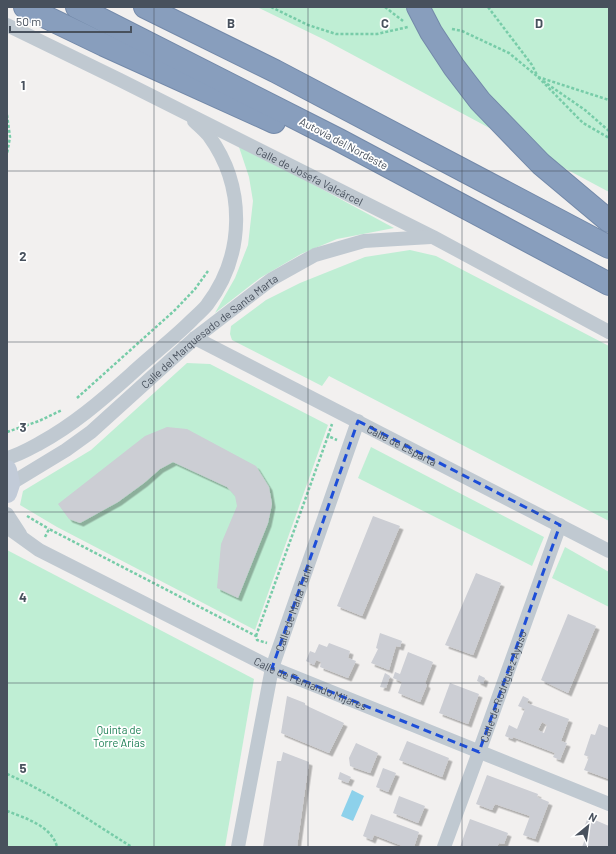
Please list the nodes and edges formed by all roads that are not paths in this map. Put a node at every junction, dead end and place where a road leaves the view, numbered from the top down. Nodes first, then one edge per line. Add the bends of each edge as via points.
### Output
1 (24, 7) edge
2 (77, 7) edge
3 (145, 7) edge
4 (418, 7) edge
5 (7, 25) edge
6 (187, 113) junction
7 (339, 140) junction
8 (609, 221) edge
9 (433, 237) junction
10 (609, 247) edge
11 (609, 284) edge
12 (609, 332) edge
13 (195, 338) junction
14 (358, 421) junction
15 (7, 458) edge
16 (8, 482) edge
17 (7, 514) edge
18 (560, 525) junction
19 (7, 528) edge
20 (23, 539) junction
21 (609, 551) edge
22 (272, 668) junction
23 (480, 752) junction
24 (609, 804) edge
25 (238, 847) edge
26 (444, 847) edge

1 - 7 highway via 270,121
2 - 7 highway, Autovía del Nordeste
3 - 10 highway via 282,75
4 - 8 highway via 454,68 480,100 541,164
5 - 6 street, Calle de Josefa Valcárcel
6 - 9 street, Calle de Josefa Valcárcel
6 - 15 street, Calle del Marquesado de Santa Marta via 209,135 222,157 236,199 234,247 218,288 206,306 93,408 57,434 18,455
7 - 11 highway, Autovía del Nordeste
9 - 12 street, Calle de Josefa Valcárcel
9 - 13 street, Calle del Marquesado de Santa Marta via 364,241 315,255 272,278
13 - 14 street, Calle de Esparta
13 - 16 street, Calle del Marquesado de Santa Marta via 91,432 66,450
14 - 18 street, Calle de Esparta
14 - 22 street, Calle de María Tarín
17 - 20 street, Calle de Fernando Mijares
18 - 21 street, Calle de Esparta
18 - 23 street, Calle de Rodríguez Ayuso
19 - 20 street, Calle de Fernando Mijares
20 - 22 street, Calle de Fernando Mijares via 38,550
22 - 23 street, Calle de Fernando Mijares
22 - 25 street, Calle de María Tarín
23 - 24 street, Calle de Fernando Mijares
23 - 26 street, Calle de Rodríguez Ayuso

